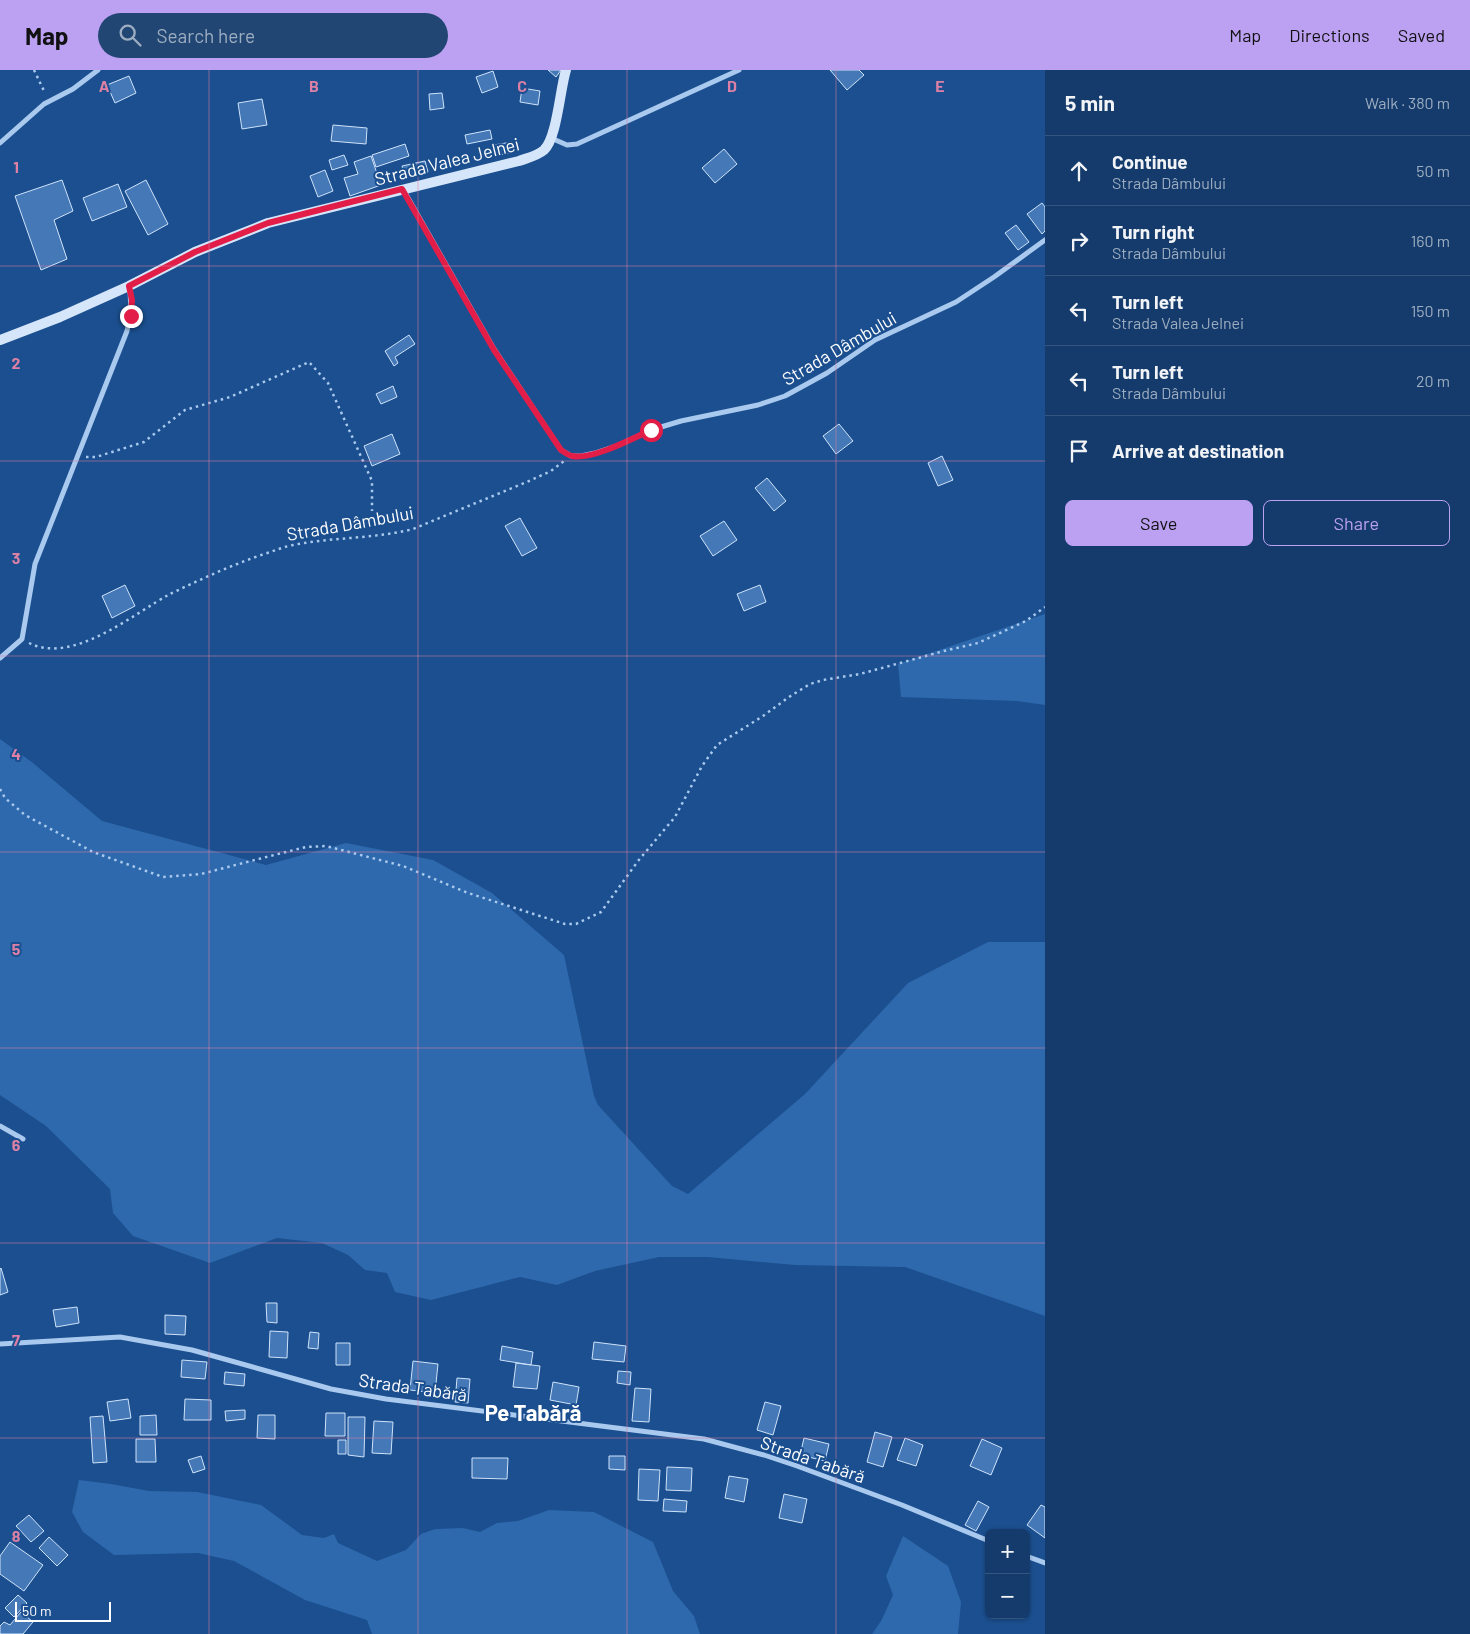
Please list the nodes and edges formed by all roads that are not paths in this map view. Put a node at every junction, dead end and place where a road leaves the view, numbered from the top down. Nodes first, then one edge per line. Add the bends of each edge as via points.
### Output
1 (98, 70) edge
2 (566, 70) edge
3 (739, 70) edge
4 (551, 138) junction
5 (0, 143) edge
6 (402, 189) junction
7 (1045, 240) edge
8 (129, 286) junction
9 (0, 340) edge
10 (0, 658) edge
11 (0, 1126) edge
12 (23, 1139) dead end
13 (0, 1344) edge
14 (985, 1539) edge
15 (1030, 1557) edge
16 (1045, 1563) edge

1 - 5 street via 73,89 49,101
2 - 4 main road
3 - 4 street via 577,144 567,145
4 - 6 main road, Strada Valea Jelnei via 537,155
6 - 7 street, Strada Dâmbului via 494,350 561,450 571,456 595,453 674,423 785,396 827,373 875,340 956,302
6 - 8 main road, Strada Valea Jelnei via 268,223 195,252
8 - 9 main road, Strada Valea Jelnei
8 - 10 street via 132,300 127,331 35,564 22,639
11 - 12 street
13 - 14 street, Strada Tabără via 120,1337 192,1350 331,1389 395,1400 704,1438 797,1466
15 - 16 street

